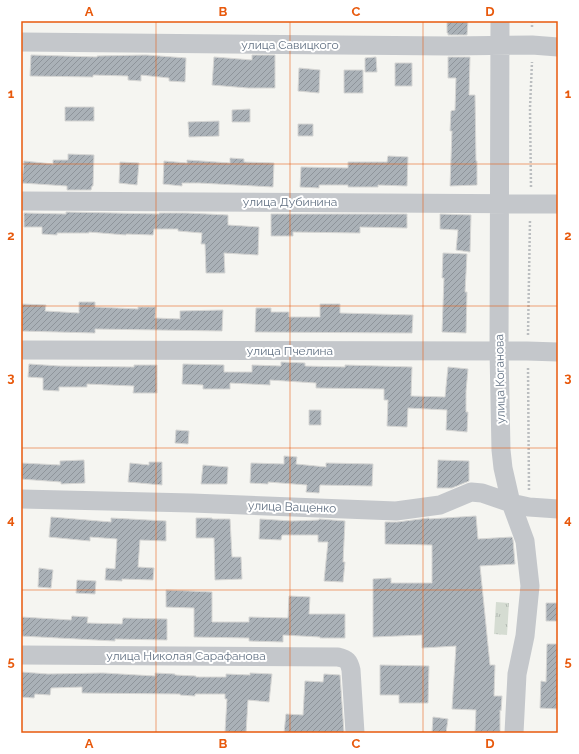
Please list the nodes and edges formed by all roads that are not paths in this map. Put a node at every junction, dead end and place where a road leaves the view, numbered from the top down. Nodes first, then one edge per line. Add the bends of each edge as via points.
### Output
1 (500, 21) edge
2 (21, 42) edge
3 (500, 45) junction
4 (558, 47) edge
5 (21, 201) edge
6 (499, 203) junction
7 (558, 204) edge
8 (21, 350) edge
9 (499, 351) junction
10 (558, 352) edge
11 (21, 499) edge
12 (511, 503) junction
13 (558, 509) edge
14 (21, 655) edge
15 (355, 733) edge
16 (514, 733) edge

1 - 3 street, улица Коганова
2 - 3 street, улица Савицкого
3 - 4 street, улица Савицкого
3 - 6 street, улица Коганова
5 - 6 street, улица Дубинина
6 - 7 street, улица Дубинина
6 - 9 street, улица Коганова
8 - 9 street, улица Пчелина
9 - 10 street, улица Пчелина
9 - 12 street, улица Коганова via 501,450
11 - 12 street, улица Ващенко via 396,511 440,505 471,492
12 - 13 street, улица Ващенко
12 - 16 street, улица Коганова via 524,541 530,586 525,636 517,674
14 - 15 street, улица Николая Сарафанова via 345,658 349,663

